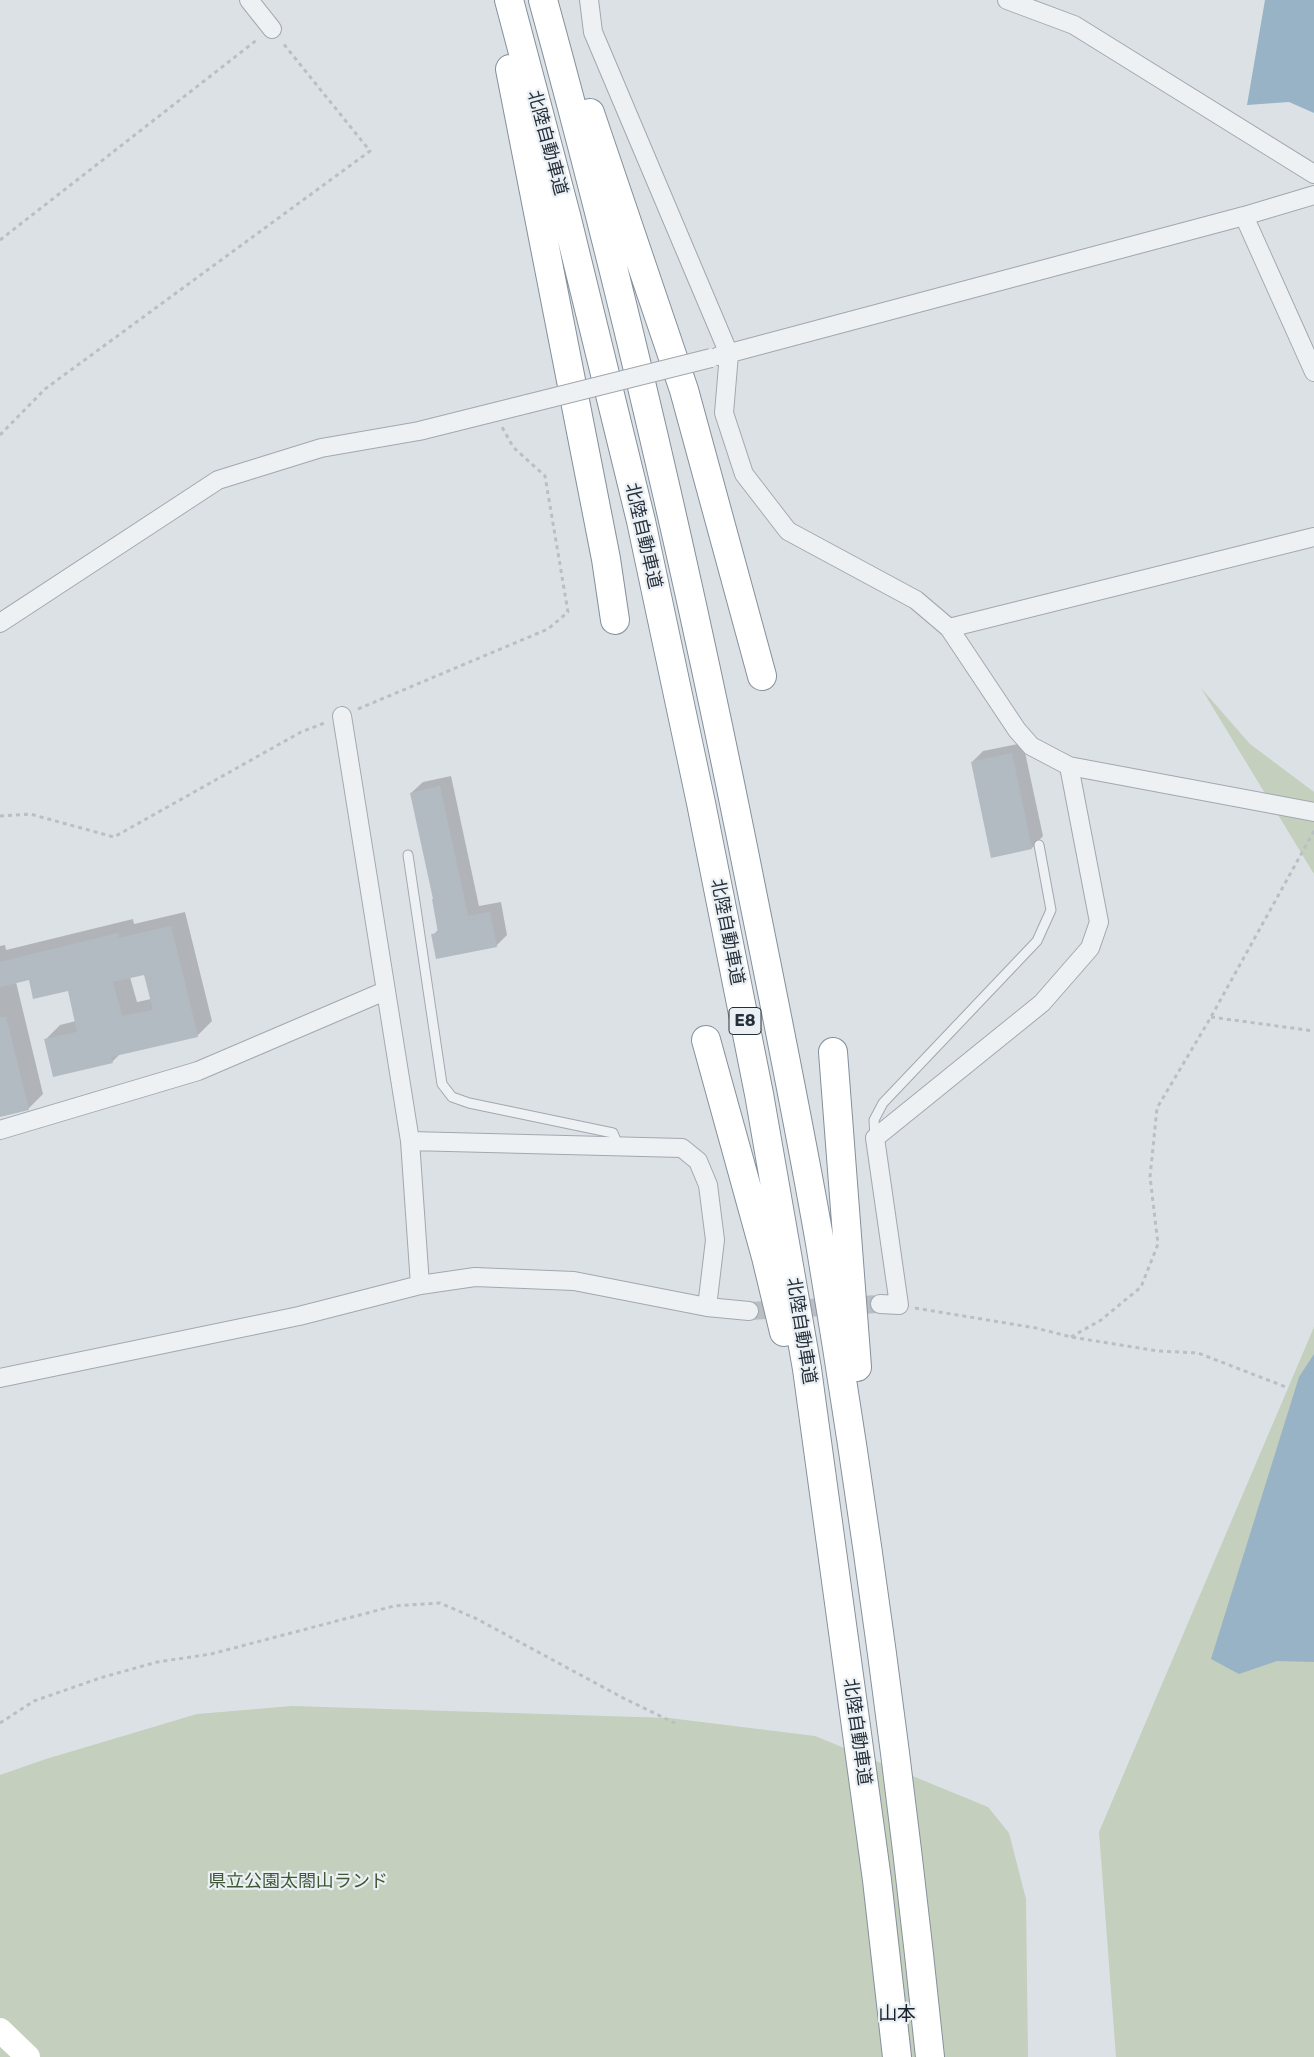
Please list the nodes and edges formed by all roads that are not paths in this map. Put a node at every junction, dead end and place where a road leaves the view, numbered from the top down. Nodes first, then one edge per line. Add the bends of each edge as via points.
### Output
1 (249, 0) edge
2 (495, 0) edge
3 (509, 0) edge
4 (543, 0) edge
5 (551, 0) edge
6 (589, 0) edge
7 (1007, 0) edge
8 (272, 29) road end
9 (1314, 174) edge
10 (1314, 195) edge
11 (1244, 216) junction
12 (730, 354) junction
13 (1314, 372) edge
14 (1314, 537) edge
15 (615, 620) dead end
16 (0, 623) edge
17 (949, 628) junction
18 (762, 676) dead end
19 (342, 716) road end
20 (1069, 766) junction
21 (1314, 812) edge
22 (1039, 845) dead end
23 (408, 855) dead end
24 (385, 990) junction
25 (706, 1040) dead end
26 (833, 1052) dead end
27 (0, 1130) edge
28 (875, 1138) junction
29 (410, 1141) junction
30 (618, 1145) junction
31 (420, 1285) junction
32 (880, 1304) tunnel mouth
33 (707, 1306) junction
34 (749, 1311) tunnel mouth
35 (0, 1378) edge
36 (845, 1640) junction
37 (910, 1873) junction
38 (0, 2030) edge
39 (28, 2057) edge
40 (897, 2057) edge
41 (930, 2057) edge

1 - 8 street
2 - 15 highway via 541,221
3 - 36 highway, 北陸自動車道 / E8 via 566,215 640,521 703,812 786,1240
4 - 37 highway, 北陸自動車道 / E8 via 601,218 670,505 788,1070 842,1377
5 - 18 highway via 684,390
6 - 12 street via 593,32
7 - 9 street via 1074,25
10 - 11 street
11 - 12 street
11 - 13 street
12 - 16 street, bridge via 420,431 322,448 218,480
12 - 17 street via 724,413 744,474 788,531 916,600
14 - 17 street
17 - 20 street via 1017,730 1031,746
19 - 24 street
20 - 21 street
20 - 28 street via 1099,922 1090,948 1042,1003
22 - 28 lane via 1051,910 1037,941 883,1103 874,1120
23 - 30 lane via 442,1084 452,1096 469,1103 613,1133
24 - 27 street via 198,1071
24 - 29 street
25 - 36 highway via 790,1356
26 - 37 highway via 857,1373 900,1732
28 - 32 street via 899,1305
29 - 30 street
29 - 31 street
30 - 33 street via 682,1148 698,1161 708,1185 715,1240
31 - 33 street via 475,1277 574,1281
31 - 35 street via 299,1316
33 - 34 street
36 - 40 highway, 北陸自動車道 / E8
37 - 41 highway, 北陸自動車道 / E8
38 - 39 street

